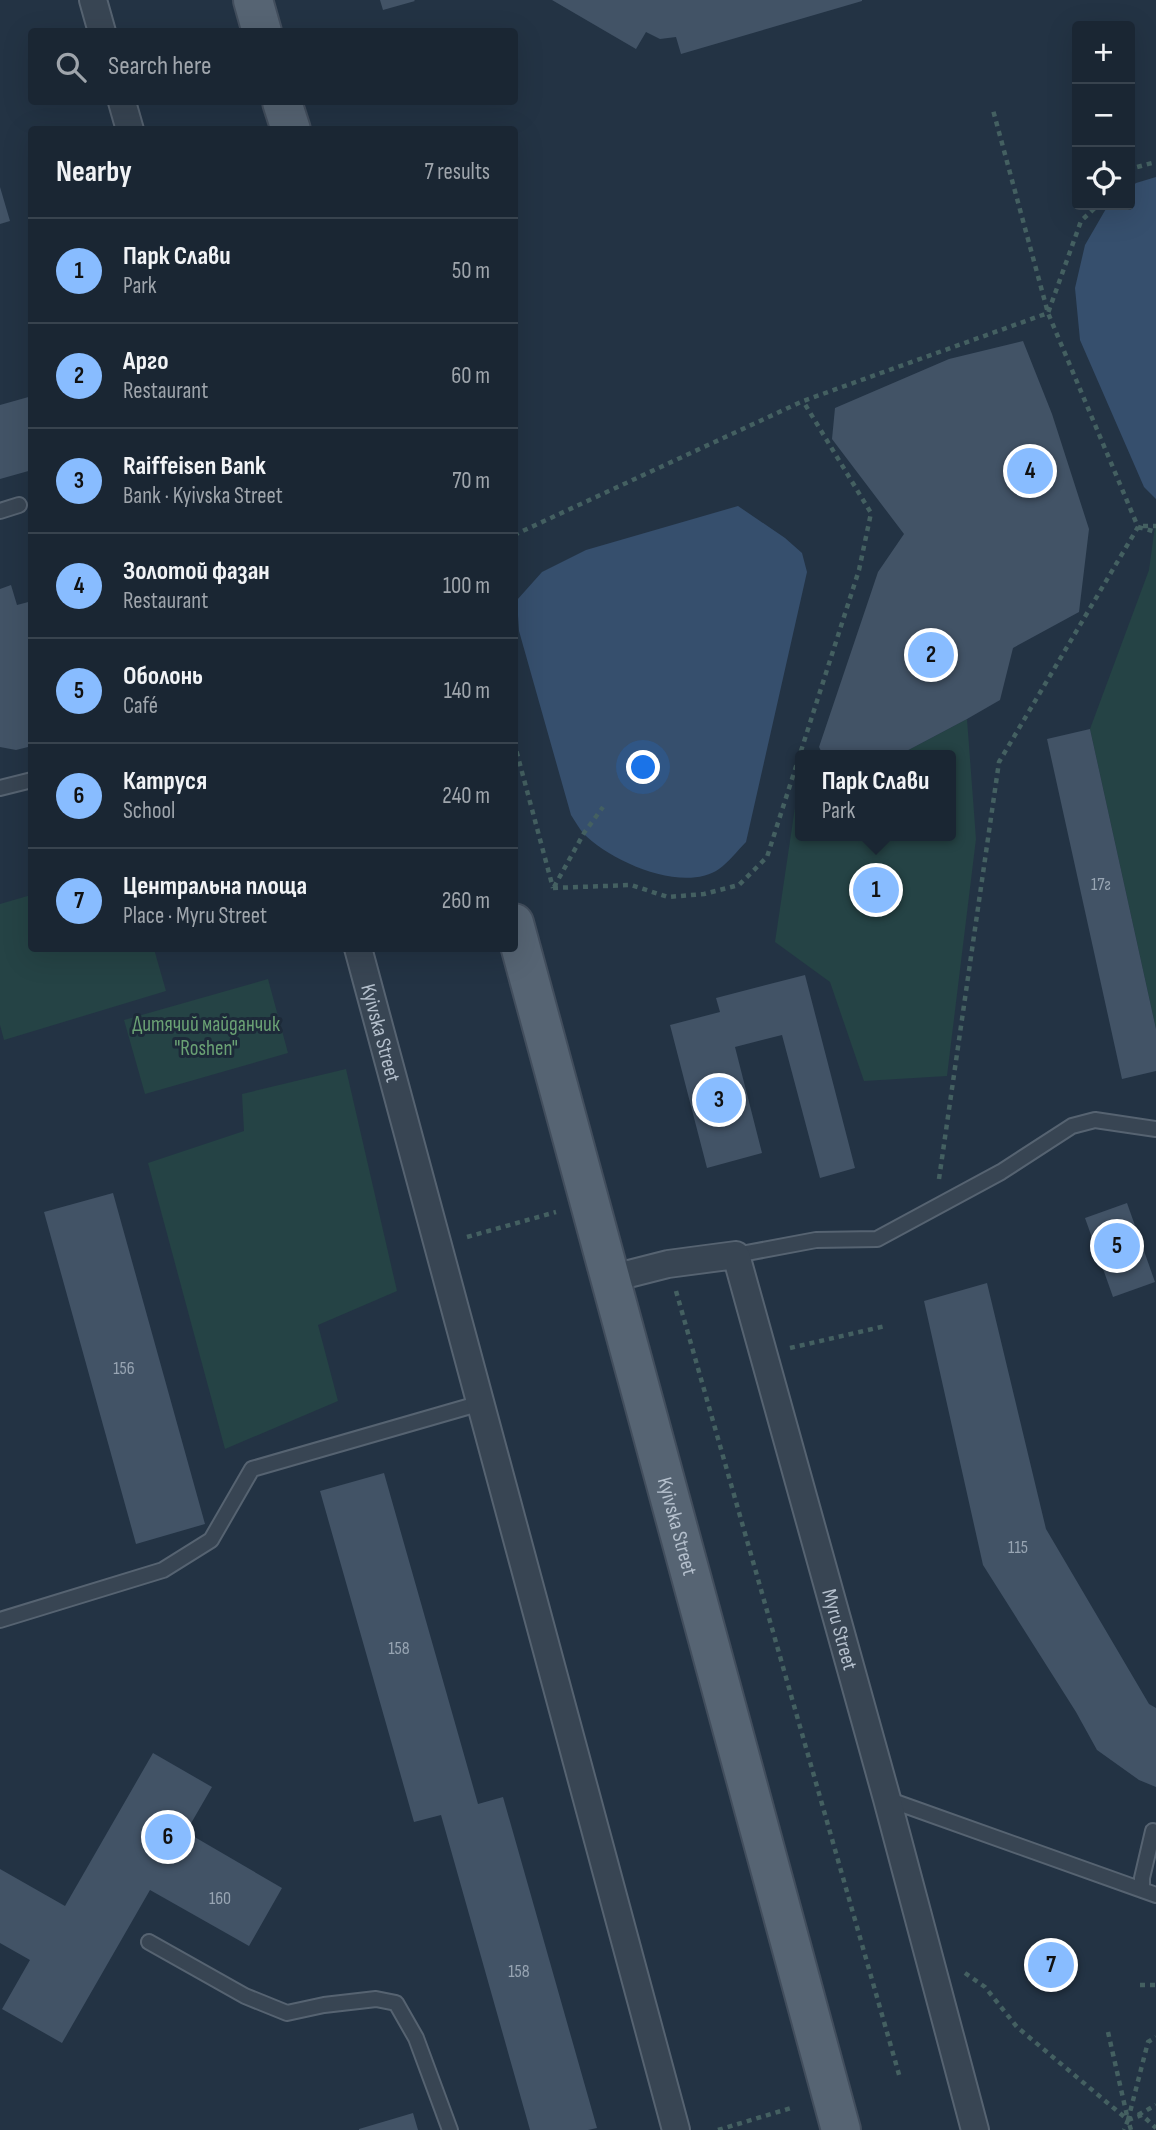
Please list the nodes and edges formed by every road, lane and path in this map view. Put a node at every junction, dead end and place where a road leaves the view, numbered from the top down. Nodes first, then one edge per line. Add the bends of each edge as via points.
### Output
1 (93, 0) edge
2 (253, 0) edge
3 (101, 28) edge
4 (261, 28) edge
5 (123, 105) edge
6 (283, 105) edge
7 (993, 110) dead end
8 (129, 126) edge
9 (289, 126) edge
10 (1156, 162) edge
11 (1135, 169) edge
12 (1093, 210) edge
13 (1048, 313) junction
14 (803, 401) junction
15 (19, 505) dead end
16 (0, 511) edge
17 (1156, 526) edge
18 (1138, 527) junction
19 (1156, 532) edge
20 (518, 533) edge
21 (801, 750) edge
22 (518, 757) edge
23 (795, 770) edge
24 (28, 781) edge
25 (0, 789) edge
26 (603, 807) dead end
27 (554, 888) junction
28 (518, 938) edge
29 (359, 952) edge
30 (1156, 1129) edge
31 (935, 1208) junction
32 (558, 1211) dead end
33 (439, 1245) junction
34 (736, 1255) junction
35 (668, 1264) junction
36 (609, 1279) junction
37 (885, 1326) dead end
38 (785, 1349) dead end
39 (481, 1403) junction
40 (0, 1620) edge
41 (887, 1799) junction
42 (1153, 1832) dead end
43 (1149, 1892) edge
44 (149, 1942) dead end
45 (926, 1942) junction
46 (1140, 1985) dead end
47 (1156, 1985) edge
48 (1108, 2032) dead end
49 (1156, 2037) edge
50 (900, 2077) dead end
51 (1156, 2105) edge
52 (791, 2108) dead end
53 (1128, 2120) junction
54 (1156, 2128) edge
55 (450, 2130) edge
56 (676, 2130) edge
57 (718, 2130) edge
58 (841, 2130) edge
59 (975, 2130) edge
60 (1124, 2130) edge
61 (1131, 2130) edge

1 - 3 street
2 - 4 main road
5 - 8 street
6 - 9 main road
7 - 13 path
10 - 11 path
12 - 13 path via 1081,221
13 - 14 path
13 - 18 path
14 - 20 path
14 - 21 path via 871,513 859,570
15 - 16 lane
17 - 18 path
18 - 19 path
18 - 31 path via 999,762
22 - 27 path
23 - 27 path via 767,857 739,885 668,897 631,885
24 - 25 lane
26 - 27 path
28 - 36 main road, Kyivska Street
29 - 33 street, Kyivska Street
30 - 31 lane via 1095,1120 1072,1126
31 - 34 lane via 877,1239 816,1240
32 - 33 path
33 - 39 street, Kyivska Street
34 - 35 street
34 - 41 street, Myru Street
35 - 36 street
35 - 50 path
36 - 58 main road, Kyivska Street
37 - 38 path
39 - 40 lane via 252,1469 211,1540 163,1570
39 - 56 street, Kyivska Street
41 - 43 lane
41 - 45 street, Myru Street
42 - 43 lane via 1142,1878
44 - 55 lane via 245,1996 288,2013 376,1999 396,2003 416,2038
45 - 53 path via 985,1987 1017,2026
45 - 59 street, Myru Street
46 - 47 path
48 - 53 path
49 - 53 path via 1148,2042
51 - 53 path
52 - 57 path
53 - 54 path via 1142,2115
53 - 60 path
53 - 61 path

